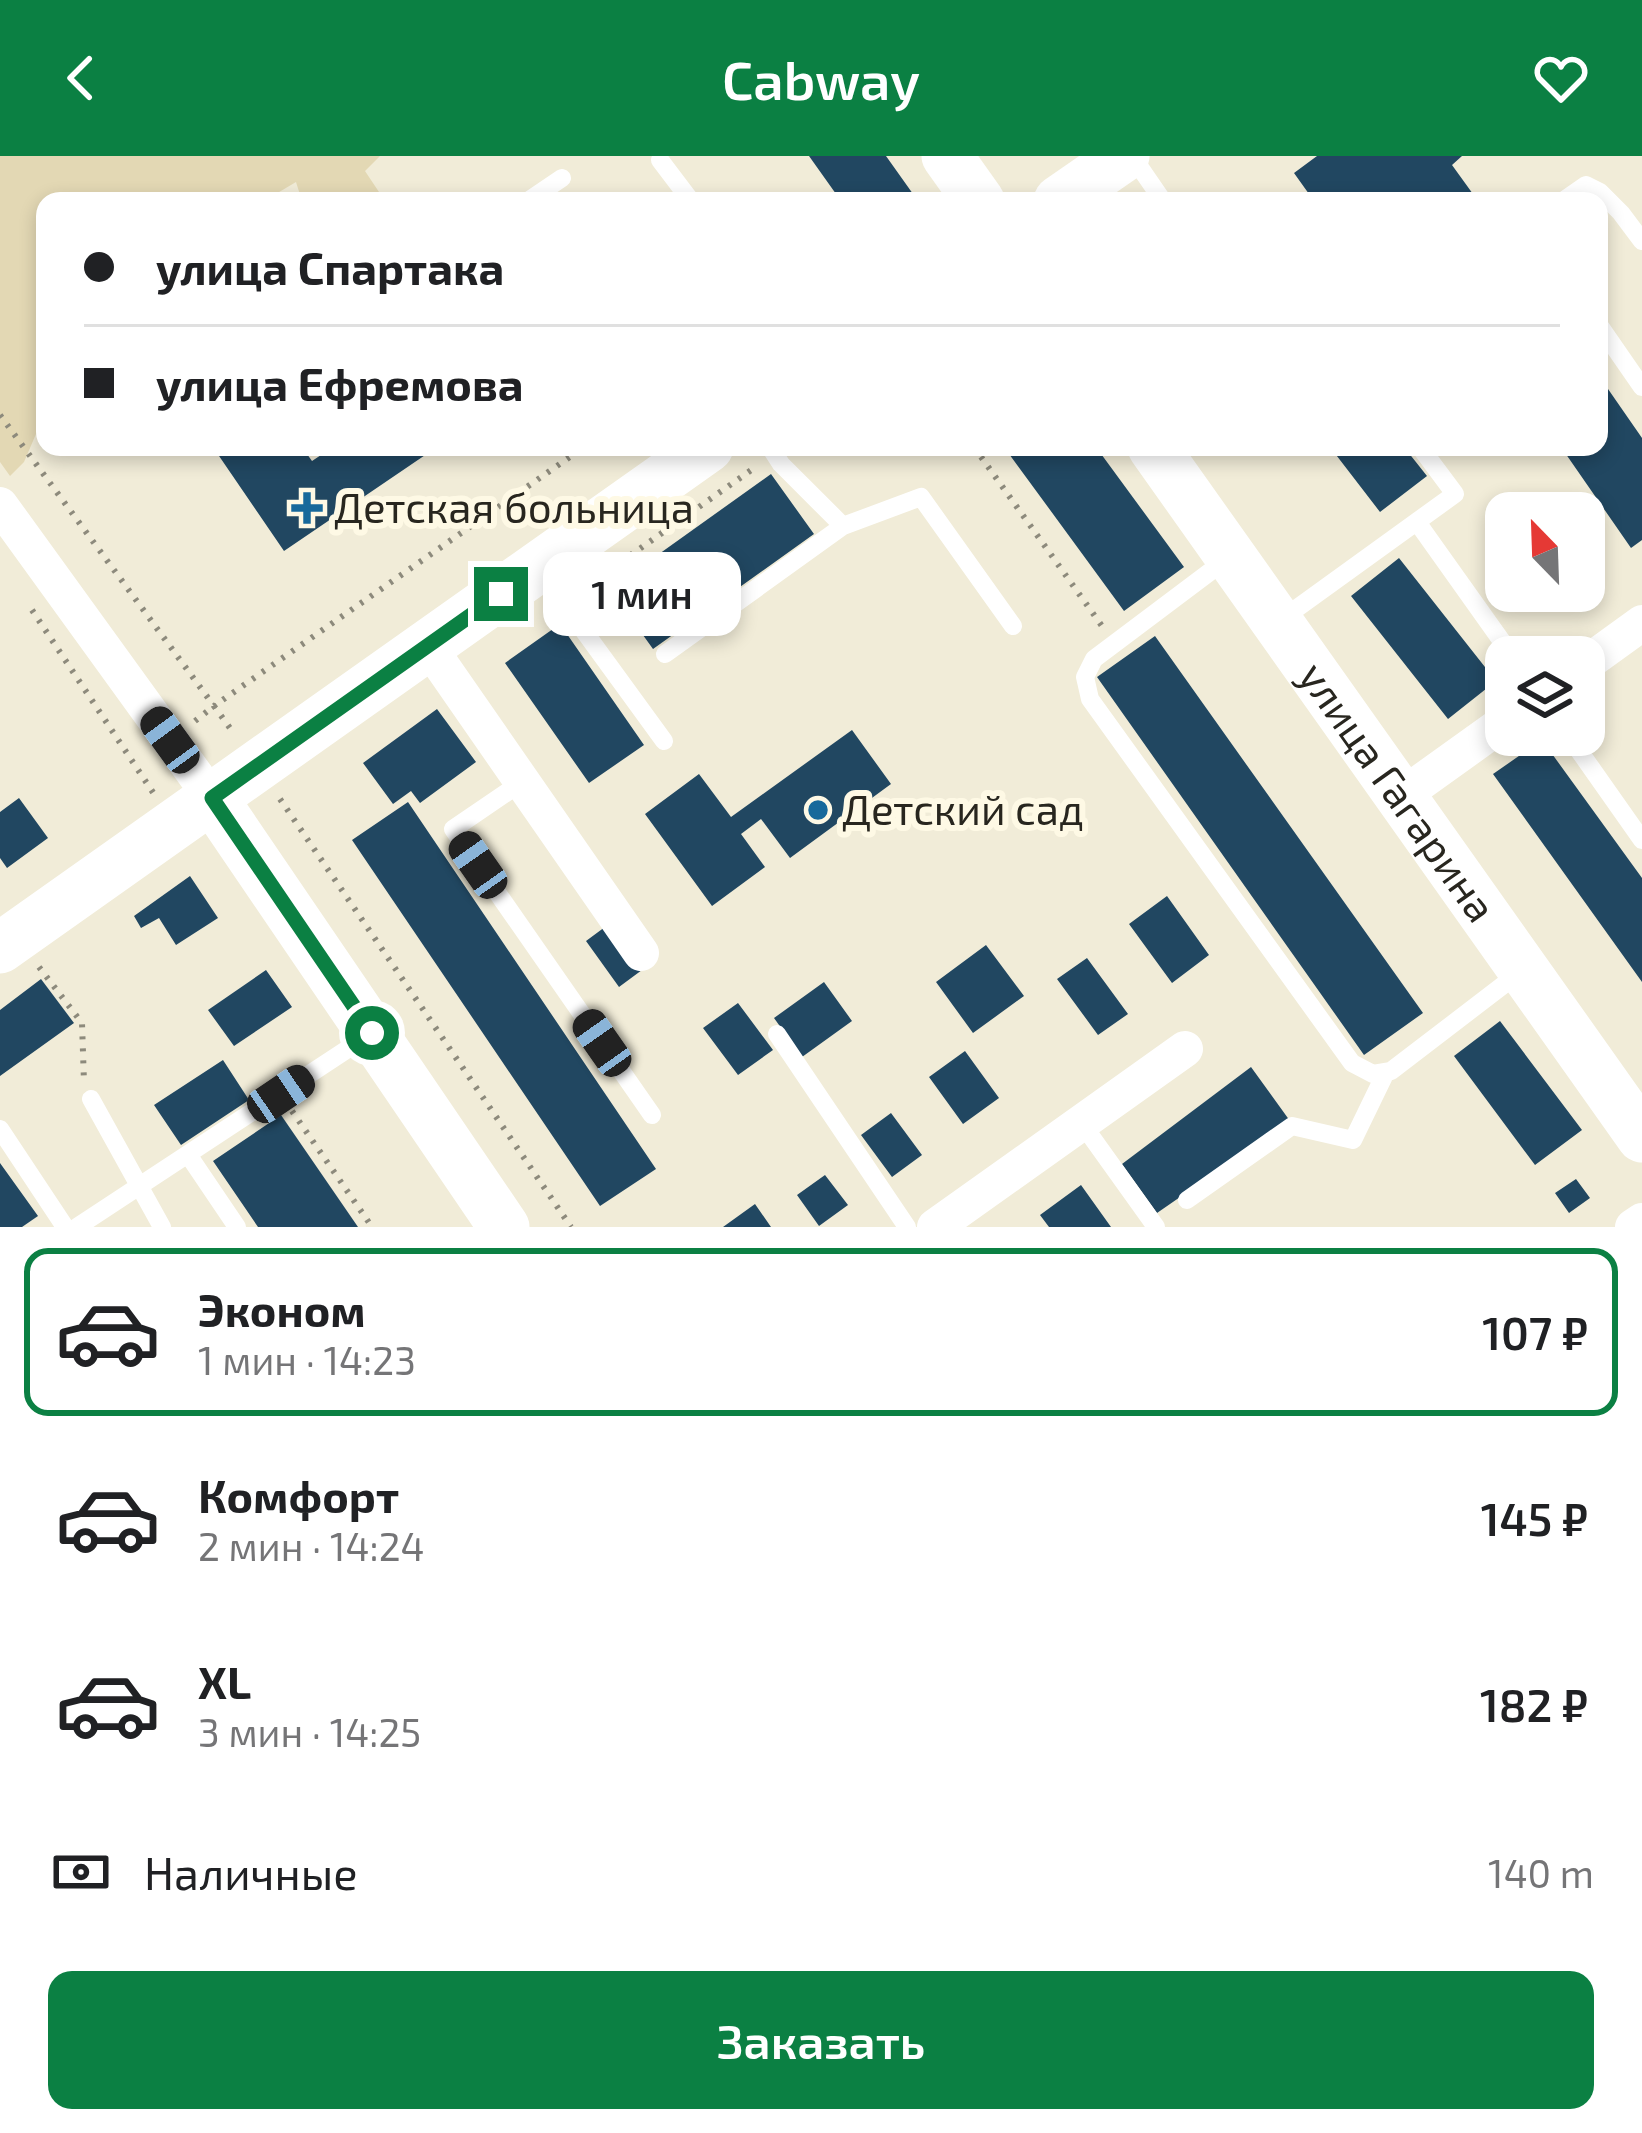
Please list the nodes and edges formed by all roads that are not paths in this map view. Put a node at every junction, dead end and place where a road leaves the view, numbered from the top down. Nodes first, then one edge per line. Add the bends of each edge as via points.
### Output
1 (947, 156) edge
2 (1128, 156) edge
3 (660, 160) dead end
4 (562, 178) dead end
5 (541, 192) edge
6 (684, 192) edge
7 (973, 192) edge
8 (1073, 192) edge
9 (1156, 192) edge
10 (1608, 202) edge
11 (1642, 242) edge
12 (1608, 338) edge
13 (1642, 387) edge
14 (777, 456) edge
15 (1160, 456) edge
16 (1427, 456) edge
17 (684, 458) edge
18 (0, 505) edge
19 (1417, 522) junction
20 (843, 526) junction
21 (1231, 556) junction
22 (550, 585) junction
23 (1278, 622) junction
24 (1642, 623) edge
25 (1013, 626) dead end
26 (1498, 636) edge
27 (428, 646) junction
28 (1605, 650) edge
29 (665, 653) dead end
30 (1485, 736) edge
31 (664, 741) dead end
32 (1583, 756) edge
33 (522, 782) junction
34 (1403, 796) junction
35 (207, 818) junction
36 (1642, 840) edge
37 (641, 953) dead end
38 (19, 957) edge
39 (1524, 970) junction
40 (372, 1033) junction
41 (777, 1034) dead end
42 (1185, 1049) dead end
43 (1386, 1072) junction
44 (91, 1099) road end
45 (1635, 1111) edge
46 (652, 1115) dead end
47 (1083, 1125) junction
48 (0, 1129) edge
49 (189, 1156) junction
50 (140, 1189) junction
51 (1186, 1200) dead end
52 (1642, 1221) edge
53 (65, 1227) edge
54 (77, 1227) edge
55 (161, 1227) edge
56 (237, 1227) edge
57 (505, 1227) edge
58 (907, 1227) edge
59 (934, 1227) edge
60 (1156, 1227) edge
61 (1633, 1227) edge

1 - 7 street
2 - 8 street
2 - 9 lane
3 - 6 lane
4 - 5 lane
10 - 11 lane
12 - 13 lane
14 - 20 lane
15 - 21 street, улица Гагарина
16 - 19 lane via 1455,494
17 - 22 street
18 - 35 street via 170,740
19 - 23 lane
19 - 26 lane
20 - 25 lane via 921,497
20 - 29 lane
21 - 23 street, улица Гагарина
21 - 43 lane via 1094,658 1085,677 1090,699 1352,1064
22 - 27 street
22 - 31 lane
23 - 34 street, улица Гагарина
24 - 28 street
27 - 33 street
27 - 35 street via 269,783
30 - 34 street
32 - 36 lane
33 - 37 street
33 - 46 lane via 454,830
34 - 39 street, улица Гагарина
35 - 38 street
35 - 40 street
39 - 43 lane
39 - 45 street, улица Гагарина
40 - 49 lane
40 - 57 street
41 - 58 lane
42 - 47 street
43 - 51 lane via 1353,1140 1292,1126
44 - 50 lane
47 - 59 street
47 - 60 lane
48 - 53 lane
49 - 50 lane
49 - 56 lane
50 - 54 lane
50 - 55 lane
52 - 61 street

